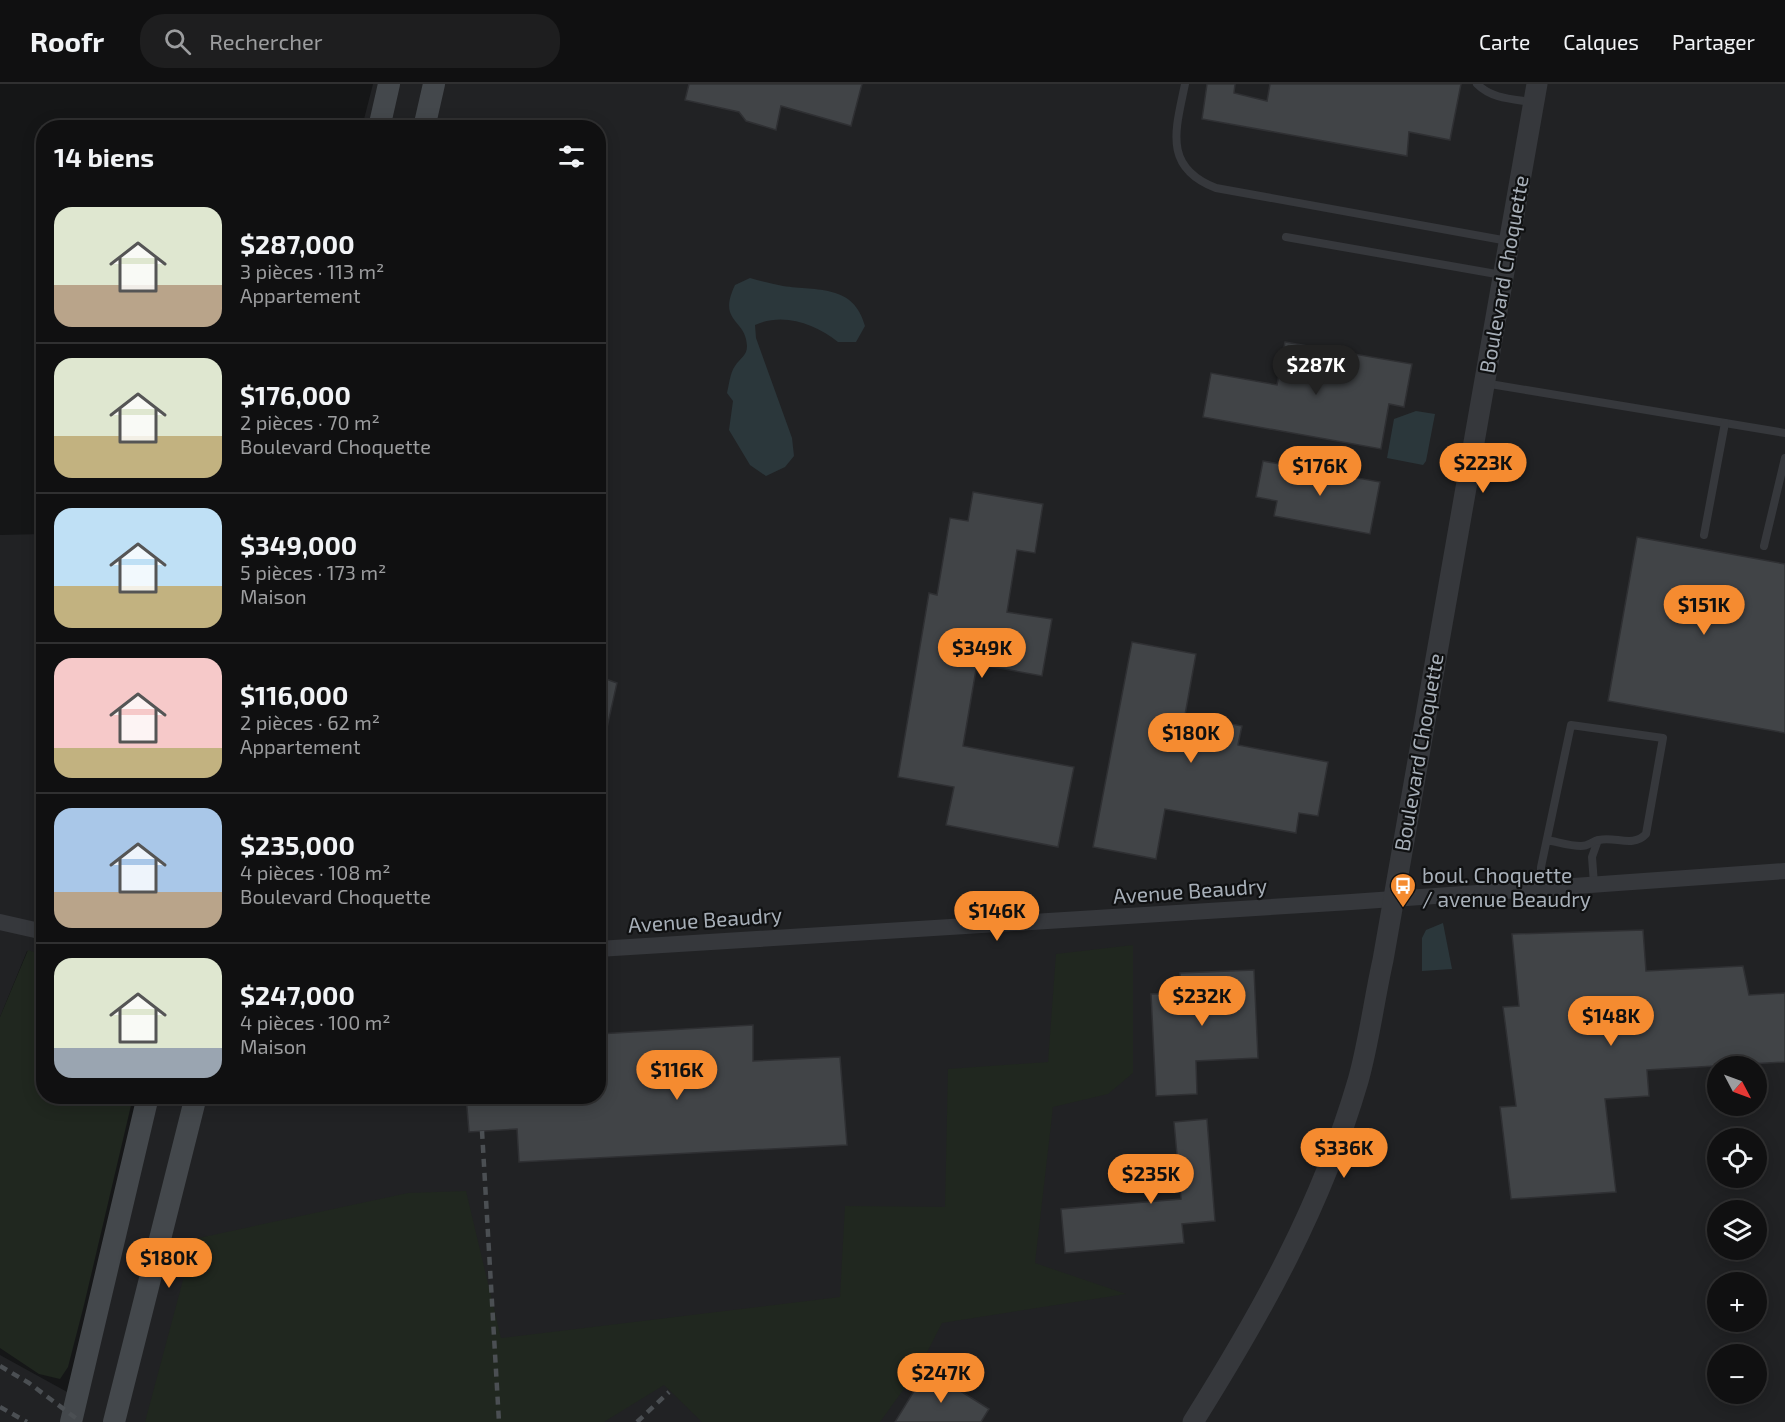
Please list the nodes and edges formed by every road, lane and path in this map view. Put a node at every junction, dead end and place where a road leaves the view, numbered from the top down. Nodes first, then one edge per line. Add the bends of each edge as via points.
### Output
1 (389, 84) edge
2 (434, 84) edge
3 (1185, 84) edge
4 (1477, 84) edge
5 (1535, 93) edge
6 (381, 120) edge
7 (426, 120) edge
8 (1286, 237) dead end
9 (1509, 241) junction
10 (1502, 275) junction
11 (1483, 383) junction
12 (1725, 423) junction
13 (1785, 433) edge
14 (1785, 458) edge
15 (1704, 535) dead end
16 (1764, 546) dead end
17 (1547, 840) junction
18 (1598, 840) junction
19 (1785, 871) edge
20 (1594, 884) junction
21 (1541, 887) junction
22 (1393, 898) junction
23 (0, 922) edge
24 (36, 930) edge
25 (606, 948) edge
26 (146, 1104) edge
27 (194, 1104) edge
28 (71, 1422) edge
29 (114, 1422) edge
30 (1193, 1422) edge

1 - 6 main road
2 - 7 main road
3 - 9 lane via 1174,140 1190,173 1201,182 1216,188
4 - 5 lane via 1495,96
5 - 9 street, Boulevard Choquette
8 - 10 lane
9 - 10 street, Boulevard Choquette
10 - 11 street, Boulevard Choquette
11 - 12 lane
11 - 22 street, Boulevard Choquette
12 - 13 lane
12 - 15 lane
14 - 16 lane
17 - 18 lane via 1581,846
17 - 18 lane via 1571,725 1663,738 1646,834 1632,841
17 - 21 lane
18 - 20 lane via 1592,857
19 - 20 street, Avenue Beaudry
20 - 21 street, Avenue Beaudry
21 - 22 street, Avenue Beaudry
22 - 25 street, Avenue Beaudry
22 - 30 street, Boulevard Choquette via 1358,1080 1330,1161 1283,1270
23 - 24 street
26 - 28 main road
27 - 29 main road

